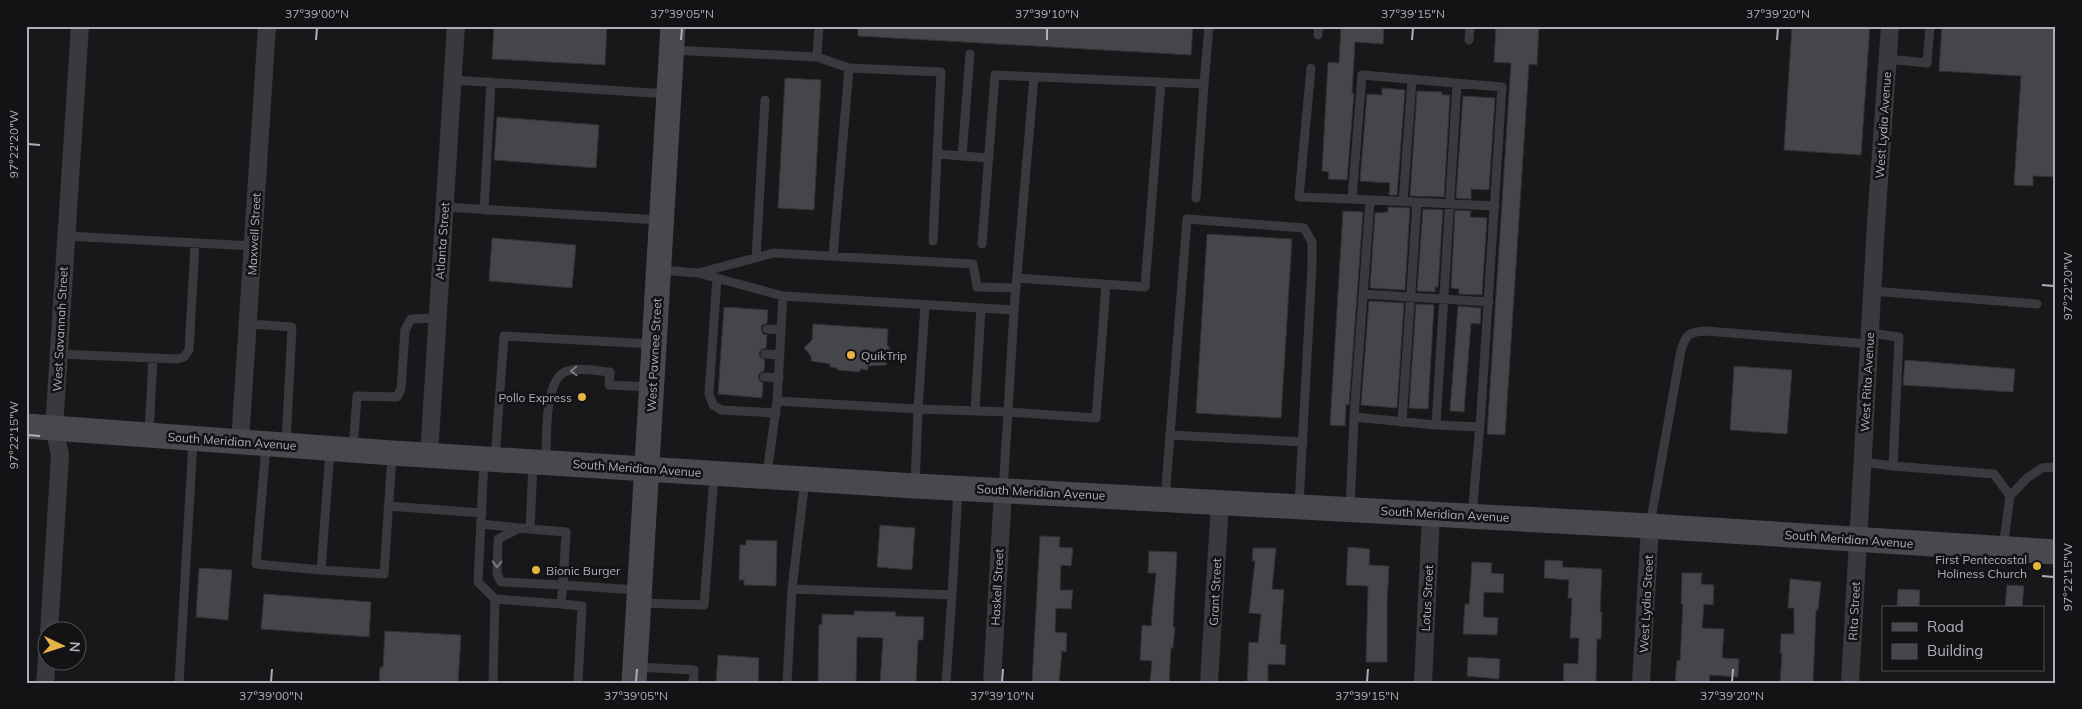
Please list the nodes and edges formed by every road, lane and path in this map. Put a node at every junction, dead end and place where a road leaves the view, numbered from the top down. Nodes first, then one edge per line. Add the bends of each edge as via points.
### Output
1 (80, 26) edge
2 (267, 26) edge
3 (456, 26) edge
4 (819, 26) edge
5 (1210, 26) edge
6 (1470, 26) edge
7 (1890, 26) edge
8 (1930, 26) edge
9 (673, 38) edge
10 (1469, 40) dead end
11 (970, 54) dead end
12 (817, 57) junction
13 (1888, 59) junction
14 (849, 68) junction
15 (1311, 68) dead end
16 (1034, 77) junction
17 (453, 80) junction
18 (1412, 80) junction
19 (492, 82) junction
20 (1161, 82) junction
21 (1204, 84) junction
22 (1457, 84) junction
23 (670, 94) junction
24 (765, 100) dead end
25 (937, 154) junction
26 (962, 156) junction
27 (989, 158) junction
28 (1196, 198) dead end
29 (1352, 199) junction
30 (1370, 201) junction
31 (1403, 202) junction
32 (1417, 203) junction
33 (1450, 204) junction
34 (1495, 206) junction
35 (444, 207) junction
36 (484, 210) junction
37 (662, 221) junction
38 (1876, 224) joint
39 (66, 236) junction
40 (932, 241) dead end
41 (195, 244) junction
42 (982, 244) dead end
43 (253, 246) junction
44 (833, 256) junction
45 (756, 258) junction
46 (659, 270) junction
47 (698, 273) junction
48 (717, 278) junction
49 (1017, 278) junction
50 (1106, 285) junction
51 (1016, 288) junction
52 (1872, 291) junction
53 (1363, 294) junction
54 (783, 296) junction
55 (1410, 298) junction
56 (1444, 300) junction
57 (1489, 302) junction
58 (925, 304) junction
59 (2037, 304) dead end
60 (981, 308) junction
61 (1014, 310) junction
62 (437, 318) junction
63 (249, 324) junction
64 (767, 329) dead end
65 (781, 330) junction
66 (1870, 338) junction
67 (655, 344) junction
68 (59, 354) junction
69 (766, 354) dead end
70 (780, 355) junction
71 (153, 358) junction
72 (764, 377) dead end
73 (778, 378) junction
74 (652, 387) junction
75 (777, 401) junction
76 (918, 409) junction
77 (975, 411) junction
78 (1008, 412) junction
79 (776, 413) junction
80 (1354, 417) junction
81 (1402, 422) junction
82 (1436, 425) junction
83 (26, 426) edge
84 (1480, 427) junction
85 (54, 428) junction
86 (148, 435) junction
87 (1170, 435) junction
88 (193, 438) junction
89 (240, 442) junction
90 (1303, 442) junction
91 (276, 444) junction
92 (342, 449) junction
93 (392, 453) junction
94 (428, 455) junction
95 (490, 459) junction
96 (540, 462) junction
97 (1862, 462) junction
98 (1893, 466) junction
99 (648, 469) junction
100 (2056, 469) edge
101 (714, 473) junction
102 (766, 477) junction
103 (805, 479) junction
104 (915, 486) junction
105 (958, 488) junction
106 (1003, 490) junction
107 (2010, 496) junction
108 (1166, 499) junction
109 (1220, 502) junction
110 (388, 506) junction
111 (1299, 506) junction
112 (1350, 509) junction
113 (482, 513) junction
114 (1431, 514) junction
115 (1472, 516) junction
116 (481, 524) junction
117 (1650, 526) junction
118 (520, 528) junction
119 (530, 529) junction
120 (1858, 540) junction
121 (2003, 549) junction
122 (2056, 552) edge
123 (321, 570) junction
124 (562, 585) junction
125 (792, 589) junction
126 (952, 595) junction
127 (639, 597) junction
128 (495, 599) junction
129 (561, 604) junction
130 (50, 622) edge
131 (634, 675) edge
132 (180, 683) edge
133 (493, 683) edge
134 (578, 683) edge
135 (693, 683) edge
136 (787, 683) edge
137 (946, 683) edge
138 (992, 683) edge
139 (1209, 683) edge
140 (1423, 683) edge
141 (1641, 683) edge
142 (1850, 683) edge

1 - 39 street, West Savannah Street
2 - 43 street, Maxwell Street
3 - 17 street, Atlanta Street
4 - 12 lane
5 - 21 lane
6 - 10 lane
7 - 13 street, West Lydia Avenue
8 - 13 lane via 1927,63
9 - 12 lane
9 - 23 main road, West Pawnee Street
11 - 26 lane
12 - 14 lane
13 - 38 street, West Lydia Avenue
14 - 25 lane via 941,72
14 - 44 lane
15 - 29 lane via 1299,197
16 - 20 lane
16 - 27 lane via 995,75
16 - 49 lane
17 - 19 lane
17 - 35 street, Atlanta Street
18 - 22 lane
18 - 29 lane via 1362,76
18 - 31 lane
19 - 23 lane
19 - 36 lane
20 - 21 lane
20 - 50 lane via 1145,287
21 - 28 lane
22 - 33 lane
22 - 34 lane via 1502,87
23 - 37 main road, West Pawnee Street
24 - 45 lane
25 - 26 lane
25 - 40 lane
26 - 27 lane
27 - 42 lane
29 - 30 lane
30 - 31 lane
30 - 53 lane
31 - 32 lane
32 - 33 lane
32 - 55 lane
33 - 34 lane
33 - 56 lane
34 - 57 lane
35 - 36 lane
35 - 62 street, Atlanta Street
36 - 37 lane
37 - 46 main road, West Pawnee Street
38 - 52 street, West Rita Avenue
39 - 41 lane
39 - 68 street, West Savannah Street
41 - 43 lane
41 - 71 lane via 188,350 184,357 177,359
43 - 63 street, Maxwell Street
44 - 45 lane via 774,253
44 - 51 lane via 973,264 977,287
45 - 47 lane
46 - 47 lane
46 - 67 main road, West Pawnee Street
47 - 48 lane
48 - 54 lane
48 - 79 lane via 719,326 715,374 709,394 713,404 721,410
49 - 50 lane
49 - 51 lane
50 - 78 lane via 1096,418
51 - 61 lane
52 - 59 lane
52 - 66 street, West Rita Avenue
53 - 55 lane
53 - 80 lane
54 - 58 lane
54 - 65 lane
55 - 56 lane
55 - 81 lane
56 - 57 lane
56 - 82 lane
57 - 84 lane
58 - 60 lane
58 - 76 lane
60 - 61 lane
60 - 77 lane
61 - 78 lane
62 - 92 lane via 411,319 405,330 401,389 397,398 357,396
62 - 94 street, Atlanta Street
63 - 89 street, Maxwell Street
63 - 91 lane via 292,327
64 - 65 lane
65 - 70 lane
66 - 97 street, West Rita Avenue
66 - 98 lane via 1899,337
66 - 117 lane via 1706,331 1694,332 1685,338
67 - 74 main road, West Pawnee Street
67 - 95 lane via 504,336
68 - 71 lane
68 - 85 street, West Savannah Street
69 - 70 lane
70 - 73 lane
71 - 86 lane
72 - 73 lane
73 - 75 lane
74 -> 96 lane via 609,384 610,372 566,371 556,379
74 - 99 main road, West Pawnee Street
75 - 76 lane
75 - 79 lane
76 - 77 lane
76 - 104 lane
77 - 78 lane
78 - 106 lane
79 - 102 lane
80 - 81 lane
80 - 112 lane
81 - 82 lane
82 - 84 lane
83 - 85 main road, South Meridian Avenue
84 - 115 lane
85 - 86 main road, South Meridian Avenue
85 - 130 street, West Savannah Street via 60,455
86 - 88 main road, South Meridian Avenue
87 - 90 lane
87 - 90 lane via 1187,219 1304,228 1312,242
87 - 108 lane
88 - 89 main road, South Meridian Avenue
88 - 132 lane
89 - 91 main road, South Meridian Avenue
90 - 111 lane
91 - 92 main road, South Meridian Avenue
91 - 123 lane via 256,564
92 - 93 main road, South Meridian Avenue
92 - 123 lane
93 - 94 main road, South Meridian Avenue
93 - 110 lane
94 - 95 main road, South Meridian Avenue
95 - 96 main road, South Meridian Avenue
95 - 113 lane
96 - 99 main road, South Meridian Avenue
96 - 119 lane
97 - 98 lane
97 - 120 street, West Rita Avenue
98 - 107 lane via 1994,474
99 - 101 main road, South Meridian Avenue
99 - 127 main road, West Pawnee Street
100 - 107 lane via 2042,468
101 - 102 main road, South Meridian Avenue
101 - 127 lane via 704,605
102 - 103 main road, South Meridian Avenue
103 - 104 main road, South Meridian Avenue
103 - 125 lane
104 - 105 main road, South Meridian Avenue
105 - 106 main road, South Meridian Avenue
105 - 126 lane
106 - 108 main road, South Meridian Avenue
106 - 138 street, Haskell Street
107 - 121 lane
108 - 109 main road, South Meridian Avenue
109 - 111 main road, South Meridian Avenue
109 - 139 street, Grant Street
110 - 113 lane
110 - 123 lane via 384,574
111 - 112 main road, South Meridian Avenue
112 - 114 main road, South Meridian Avenue
113 - 116 lane
114 - 115 main road, South Meridian Avenue
114 - 140 street, Lotus Street
115 - 117 main road, South Meridian Avenue
116 - 118 lane
116 - 128 lane via 478,582
117 - 120 main road, South Meridian Avenue
117 - 141 street, West Lydia Street
118 - 119 lane
118 -> 124 lane via 498,539 497,574 502,582
119 - 124 lane via 566,532
120 - 121 main road, South Meridian Avenue
120 - 142 street, Rita Street
121 - 122 main road, South Meridian Avenue
124 - 127 lane
124 - 129 lane
125 - 126 lane
125 - 136 lane
126 - 137 lane
127 - 131 main road, West Pawnee Street
128 - 129 lane
128 - 133 lane
129 - 134 lane via 582,606
131 - 135 lane via 694,670

